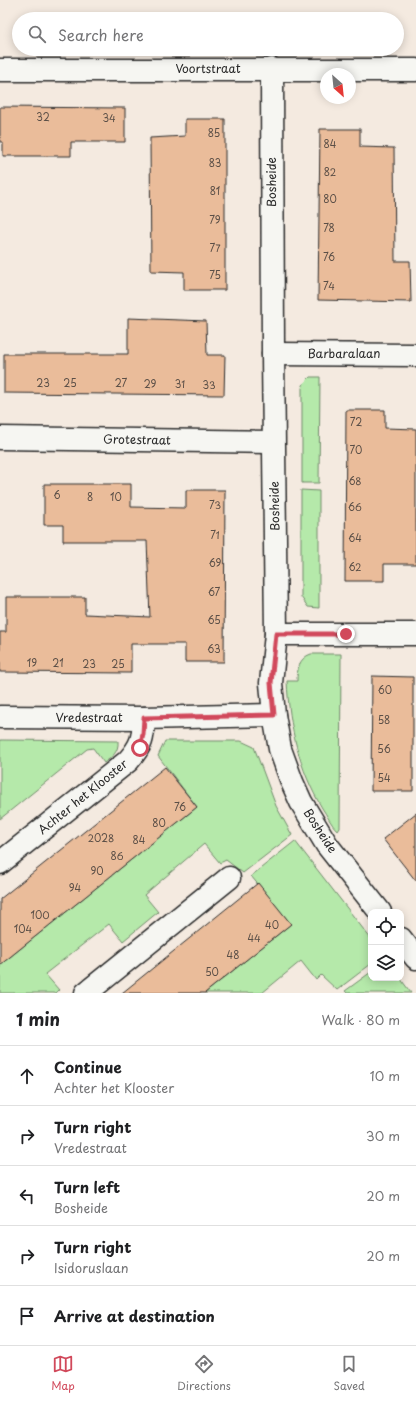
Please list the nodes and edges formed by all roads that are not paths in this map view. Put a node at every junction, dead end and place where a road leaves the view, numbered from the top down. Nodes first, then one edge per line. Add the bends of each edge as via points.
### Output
1 (272, 69) junction
2 (0, 70) edge
3 (416, 70) edge
4 (272, 354) junction
5 (416, 355) edge
6 (0, 438) edge
7 (274, 442) junction
8 (276, 634) junction
9 (416, 634) edge
10 (274, 715) junction
11 (0, 717) edge
12 (144, 718) junction
13 (0, 863) edge
14 (229, 878) dead end
15 (378, 909) edge
16 (404, 943) edge
17 (416, 958) edge
18 (86, 993) edge

1 - 2 street, Voortstraat
1 - 3 street, Voortstraat
1 - 4 street, Bosheide
4 - 5 street, Barbaralaan
4 - 7 street, Bosheide
6 - 7 street, Grotestraat
7 - 8 street, Bosheide
8 - 9 street
8 - 10 street, Bosheide via 271,683
10 - 12 street, Vredestraat
10 - 15 street, Bosheide via 280,749 301,802 328,845
11 - 12 street, Vredestraat
12 - 13 street, Achter het Klooster via 140,748 128,761
14 - 18 street
16 - 17 street

